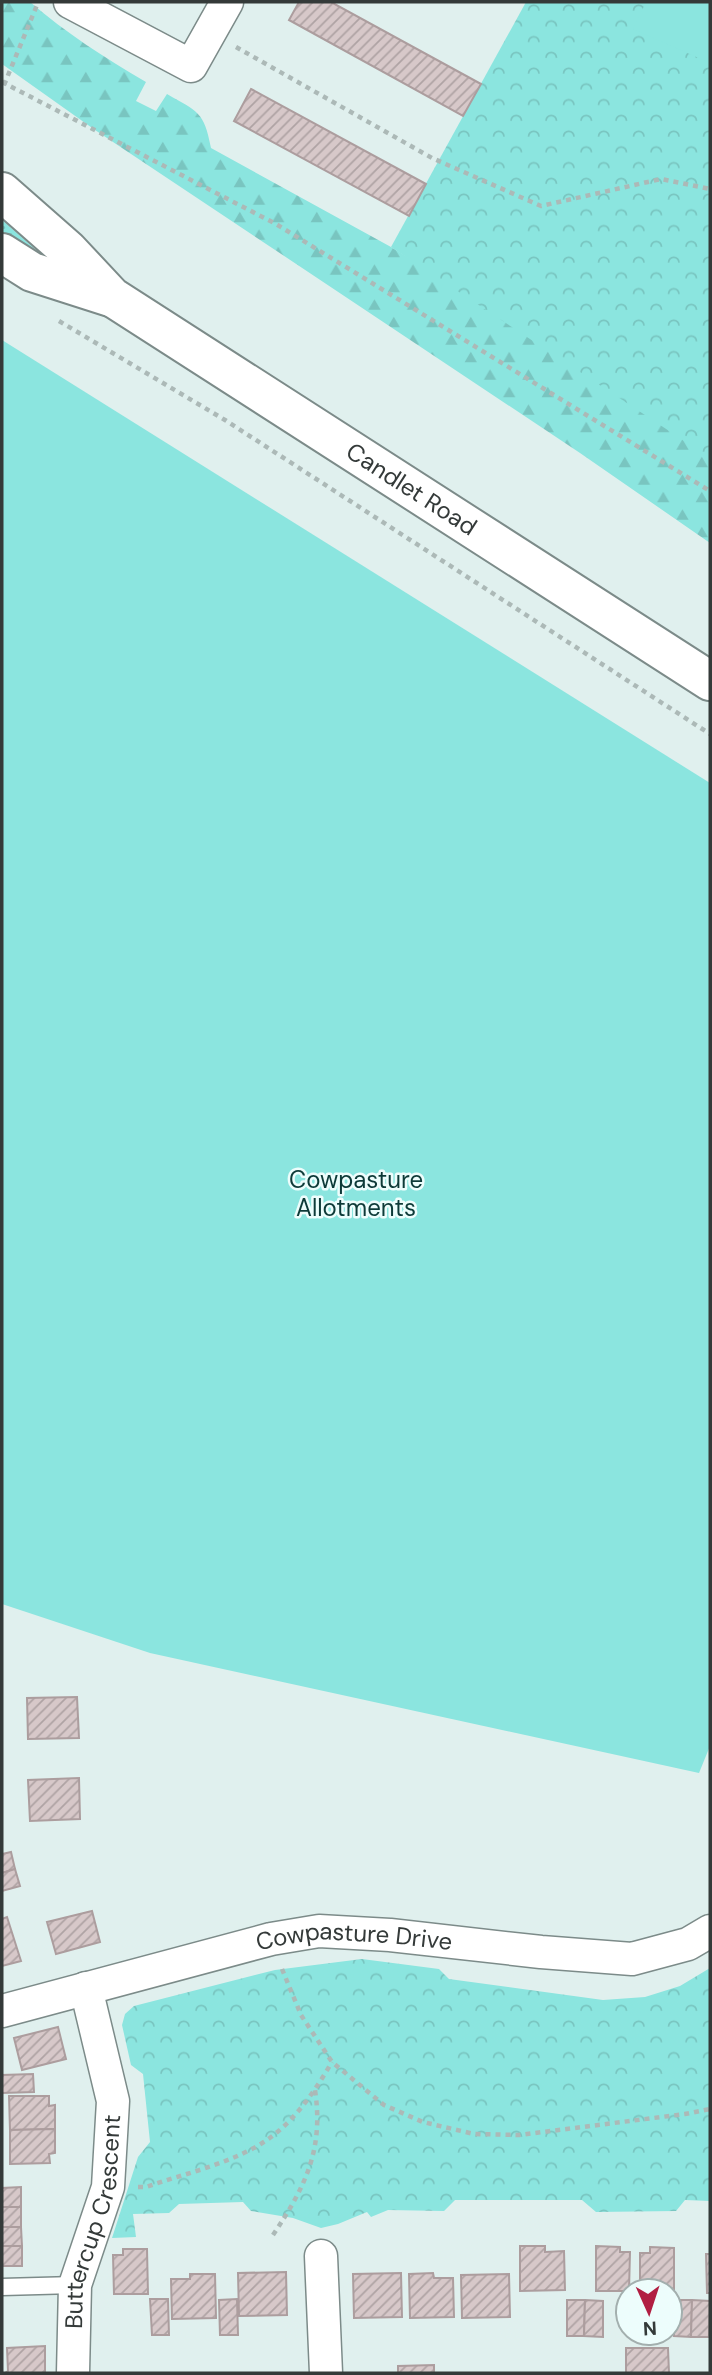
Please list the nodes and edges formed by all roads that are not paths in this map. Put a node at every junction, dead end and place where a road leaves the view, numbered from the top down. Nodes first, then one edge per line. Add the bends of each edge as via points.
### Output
1 (70, 2) edge
2 (227, 2) edge
3 (2, 192) edge
4 (2, 253) edge
5 (112, 297) junction
6 (710, 681) edge
7 (710, 1931) edge
8 (86, 1988) junction
9 (2, 2011) edge
10 (321, 2256) dead end
11 (75, 2285) junction
12 (2, 2287) edge
13 (73, 2373) edge
14 (326, 2373) edge

1 - 2 street via 191,66
3 - 5 main road, Candlet Road via 68,250
4 - 5 main road, Candlet Road via 32,272
5 - 6 main road, Candlet Road
7 - 8 street, Cowpasture Drive via 688,1944 632,1959 319,1931 271,1939
8 - 9 street, Cowpasture Drive
8 - 11 street, Buttercup Crescent via 113,2101 108,2187
10 - 14 street
11 - 12 lane
11 - 13 street, Buttercup Crescent

